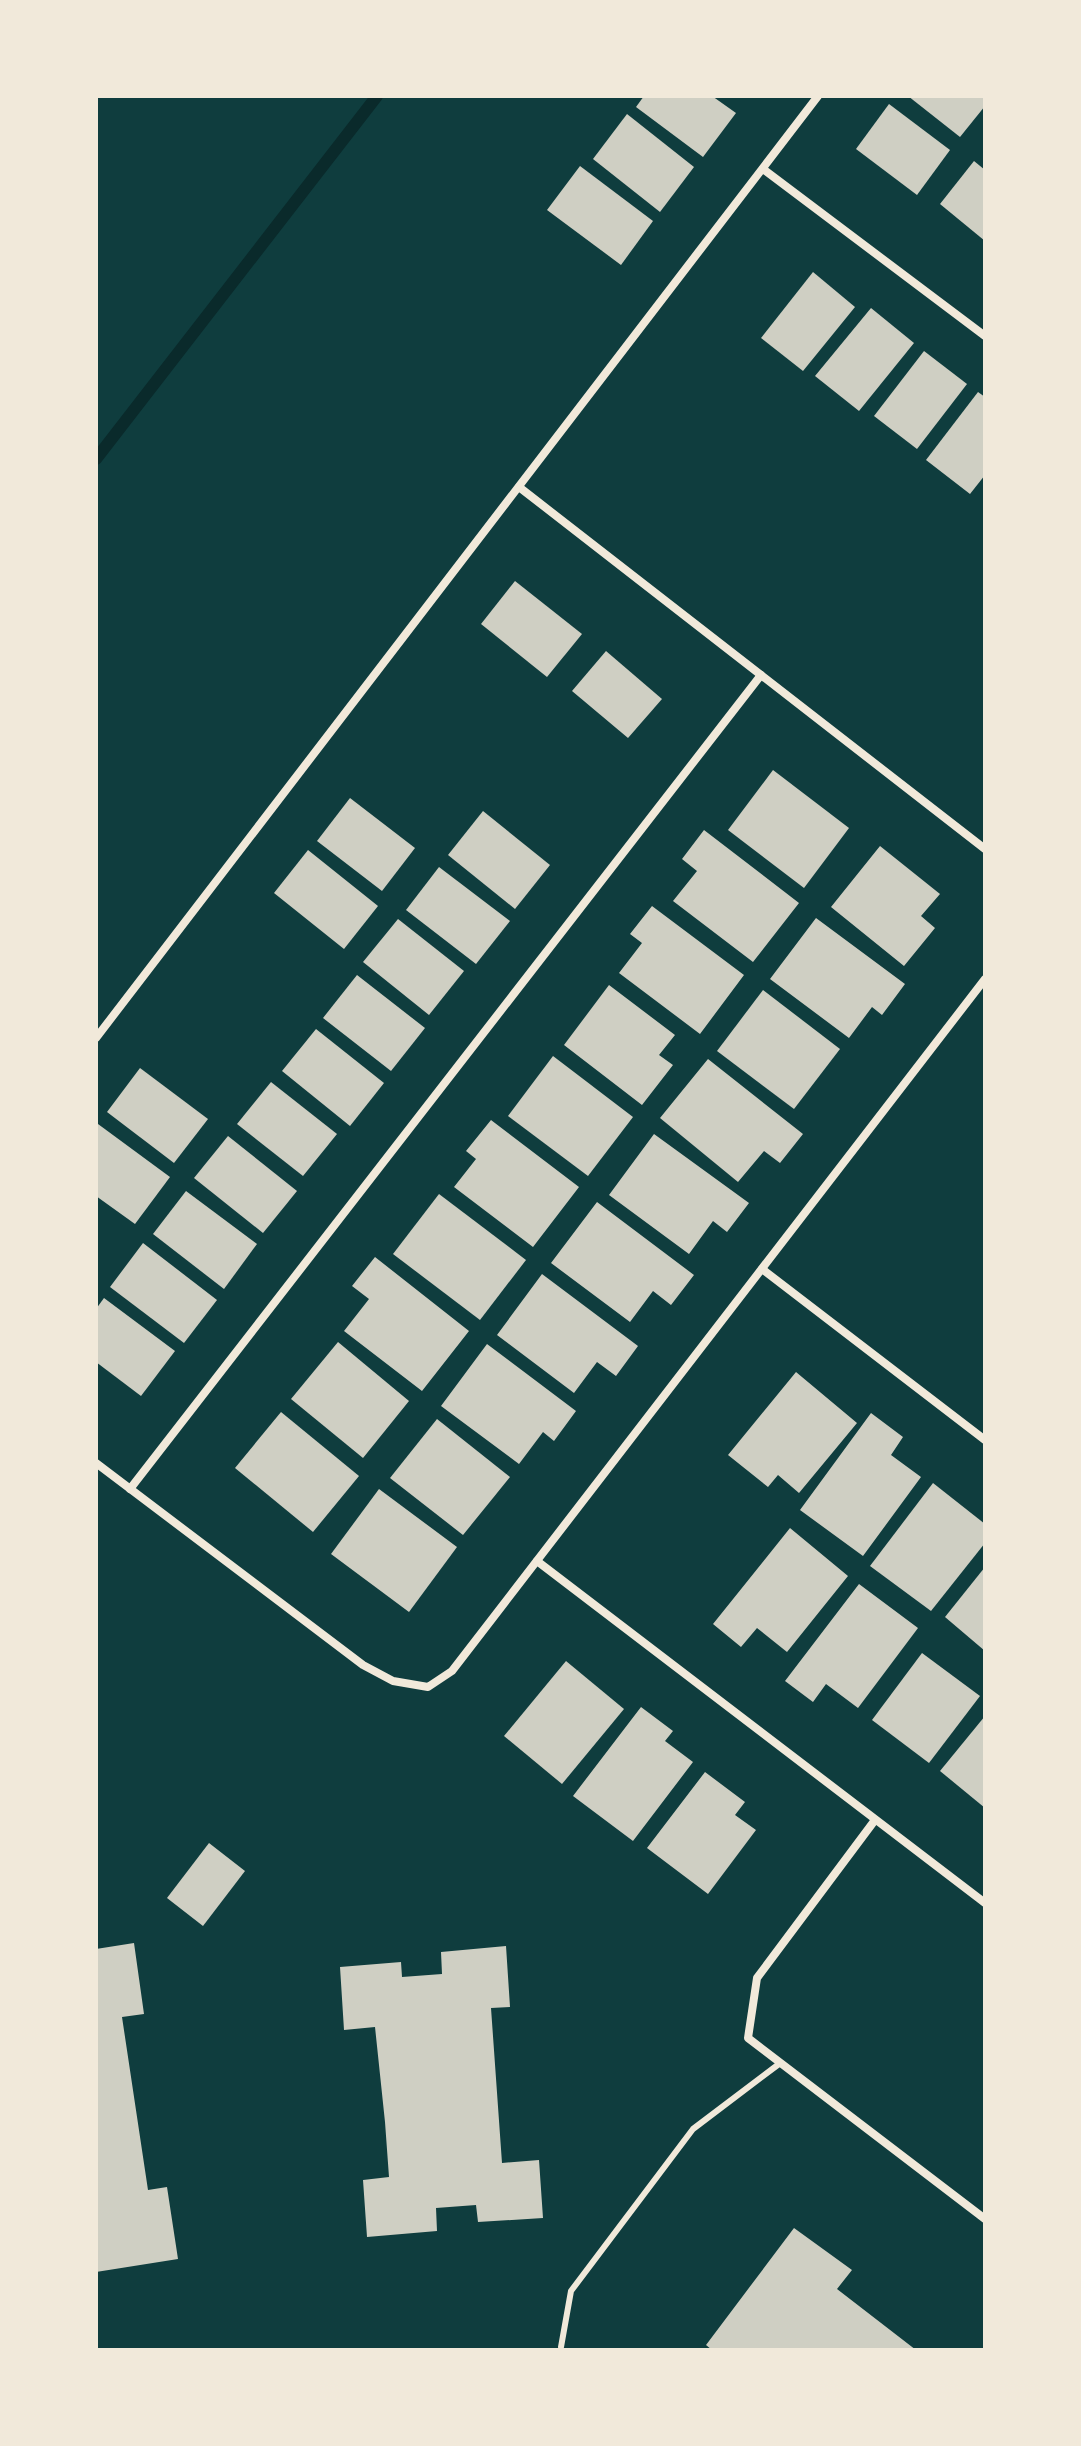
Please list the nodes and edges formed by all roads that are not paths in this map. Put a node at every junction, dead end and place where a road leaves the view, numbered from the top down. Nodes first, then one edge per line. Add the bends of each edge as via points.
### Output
1 (818, 96) edge
2 (763, 169) junction
3 (985, 336) edge
4 (519, 487) junction
5 (761, 675) junction
6 (985, 849) edge
7 (985, 979) edge
8 (96, 1038) edge
9 (762, 1269) junction
10 (985, 1440) edge
11 (96, 1463) edge
12 (130, 1489) junction
13 (537, 1561) junction
14 (875, 1820) junction
15 (985, 1903) edge
16 (779, 2064) junction
17 (985, 2219) edge
18 (561, 2347) dead end

1 - 2 street
2 - 3 street
2 - 4 street
4 - 5 street
4 - 8 street
5 - 6 street
5 - 12 street
7 - 9 street
9 - 10 street
9 - 13 street
11 - 12 street
12 - 13 street via 363,1665 393,1681 428,1687 452,1671
13 - 14 street
14 - 15 street
14 - 16 street via 757,1978 748,2038
16 - 17 street
16 - 18 lane via 693,2129 571,2291

